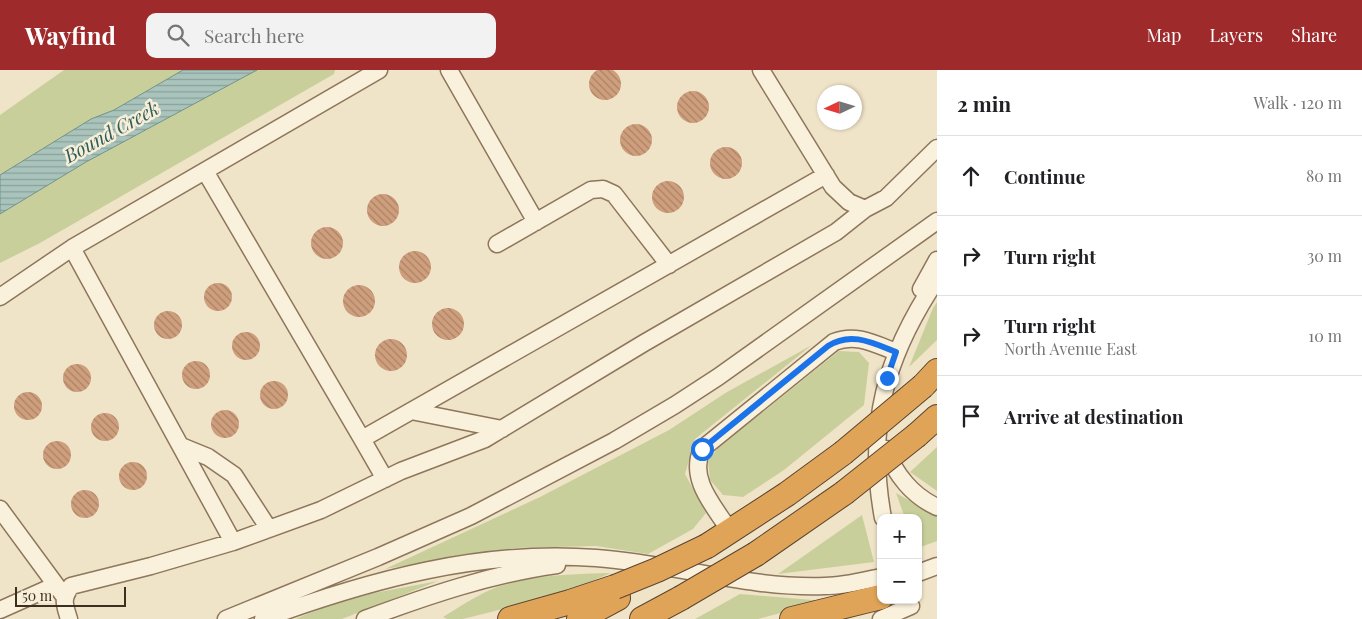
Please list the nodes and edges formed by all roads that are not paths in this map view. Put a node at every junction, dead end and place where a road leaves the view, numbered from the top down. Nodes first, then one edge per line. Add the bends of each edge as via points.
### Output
1 (379, 70) edge
2 (449, 70) edge
3 (761, 70) edge
4 (937, 148) edge
5 (205, 171) junction
6 (826, 175) junction
7 (865, 209) junction
8 (937, 221) edge
9 (536, 222) junction
10 (498, 244) dead end
11 (72, 248) junction
12 (937, 260) edge
13 (669, 265) junction
14 (937, 279) edge
15 (0, 297) edge
16 (896, 352) junction
17 (932, 377) edge
18 (880, 408) junction
19 (411, 411) junction
20 (937, 417) edge
21 (502, 429) junction
22 (362, 439) junction
23 (181, 446) junction
24 (385, 479) junction
25 (937, 507) edge
26 (0, 509) edge
27 (882, 514) edge
28 (269, 530) junction
29 (730, 531) junction
30 (233, 542) junction
31 (619, 560) junction
32 (937, 566) edge
33 (922, 572) edge
34 (877, 578) edge
35 (624, 589) junction
36 (60, 591) junction
37 (877, 598) edge
38 (912, 608) edge
39 (0, 610) edge
40 (69, 619) edge
41 (226, 619) edge
42 (263, 619) edge
43 (365, 619) edge
44 (510, 619) edge
45 (579, 619) edge
46 (642, 619) edge
47 (792, 619) edge
48 (881, 619) edge

1 - 5 street
2 - 9 street
3 - 6 street
4 - 7 street via 886,198
5 - 11 street
5 - 22 street
6 - 7 street via 849,202
6 - 13 street
7 - 21 street via 836,232
8 - 41 street via 711,381 614,442 471,516
9 - 10 street
9 - 13 street via 591,190 603,189 614,194
11 - 15 street
11 - 23 street
12 - 16 street via 920,291
13 - 19 street
14 - 16 street
16 - 18 street
16 - 29 street via 856,338 834,342 708,442 698,457 697,472 703,489
17 - 29 highway, bridge via 843,453
18 - 25 street via 884,442 897,472 916,494
18 - 27 street via 876,454
19 - 21 street
19 - 22 street
20 - 46 highway, bridge via 844,493 756,554
21 - 24 street via 485,439
22 - 24 street
23 - 28 street via 208,457 234,475
23 - 30 street
24 - 28 street via 321,510
26 - 36 street
28 - 30 street
29 - 35 highway, bridge
30 - 36 street
31 - 34 street via 783,586 852,584
31 - 42 street via 543,556 446,567 363,585
31 - 43 street via 565,564 507,574
32 - 33 street
35 - 44 highway
35 - 45 highway
36 - 39 street
36 - 40 street
37 - 47 highway
38 - 48 street

